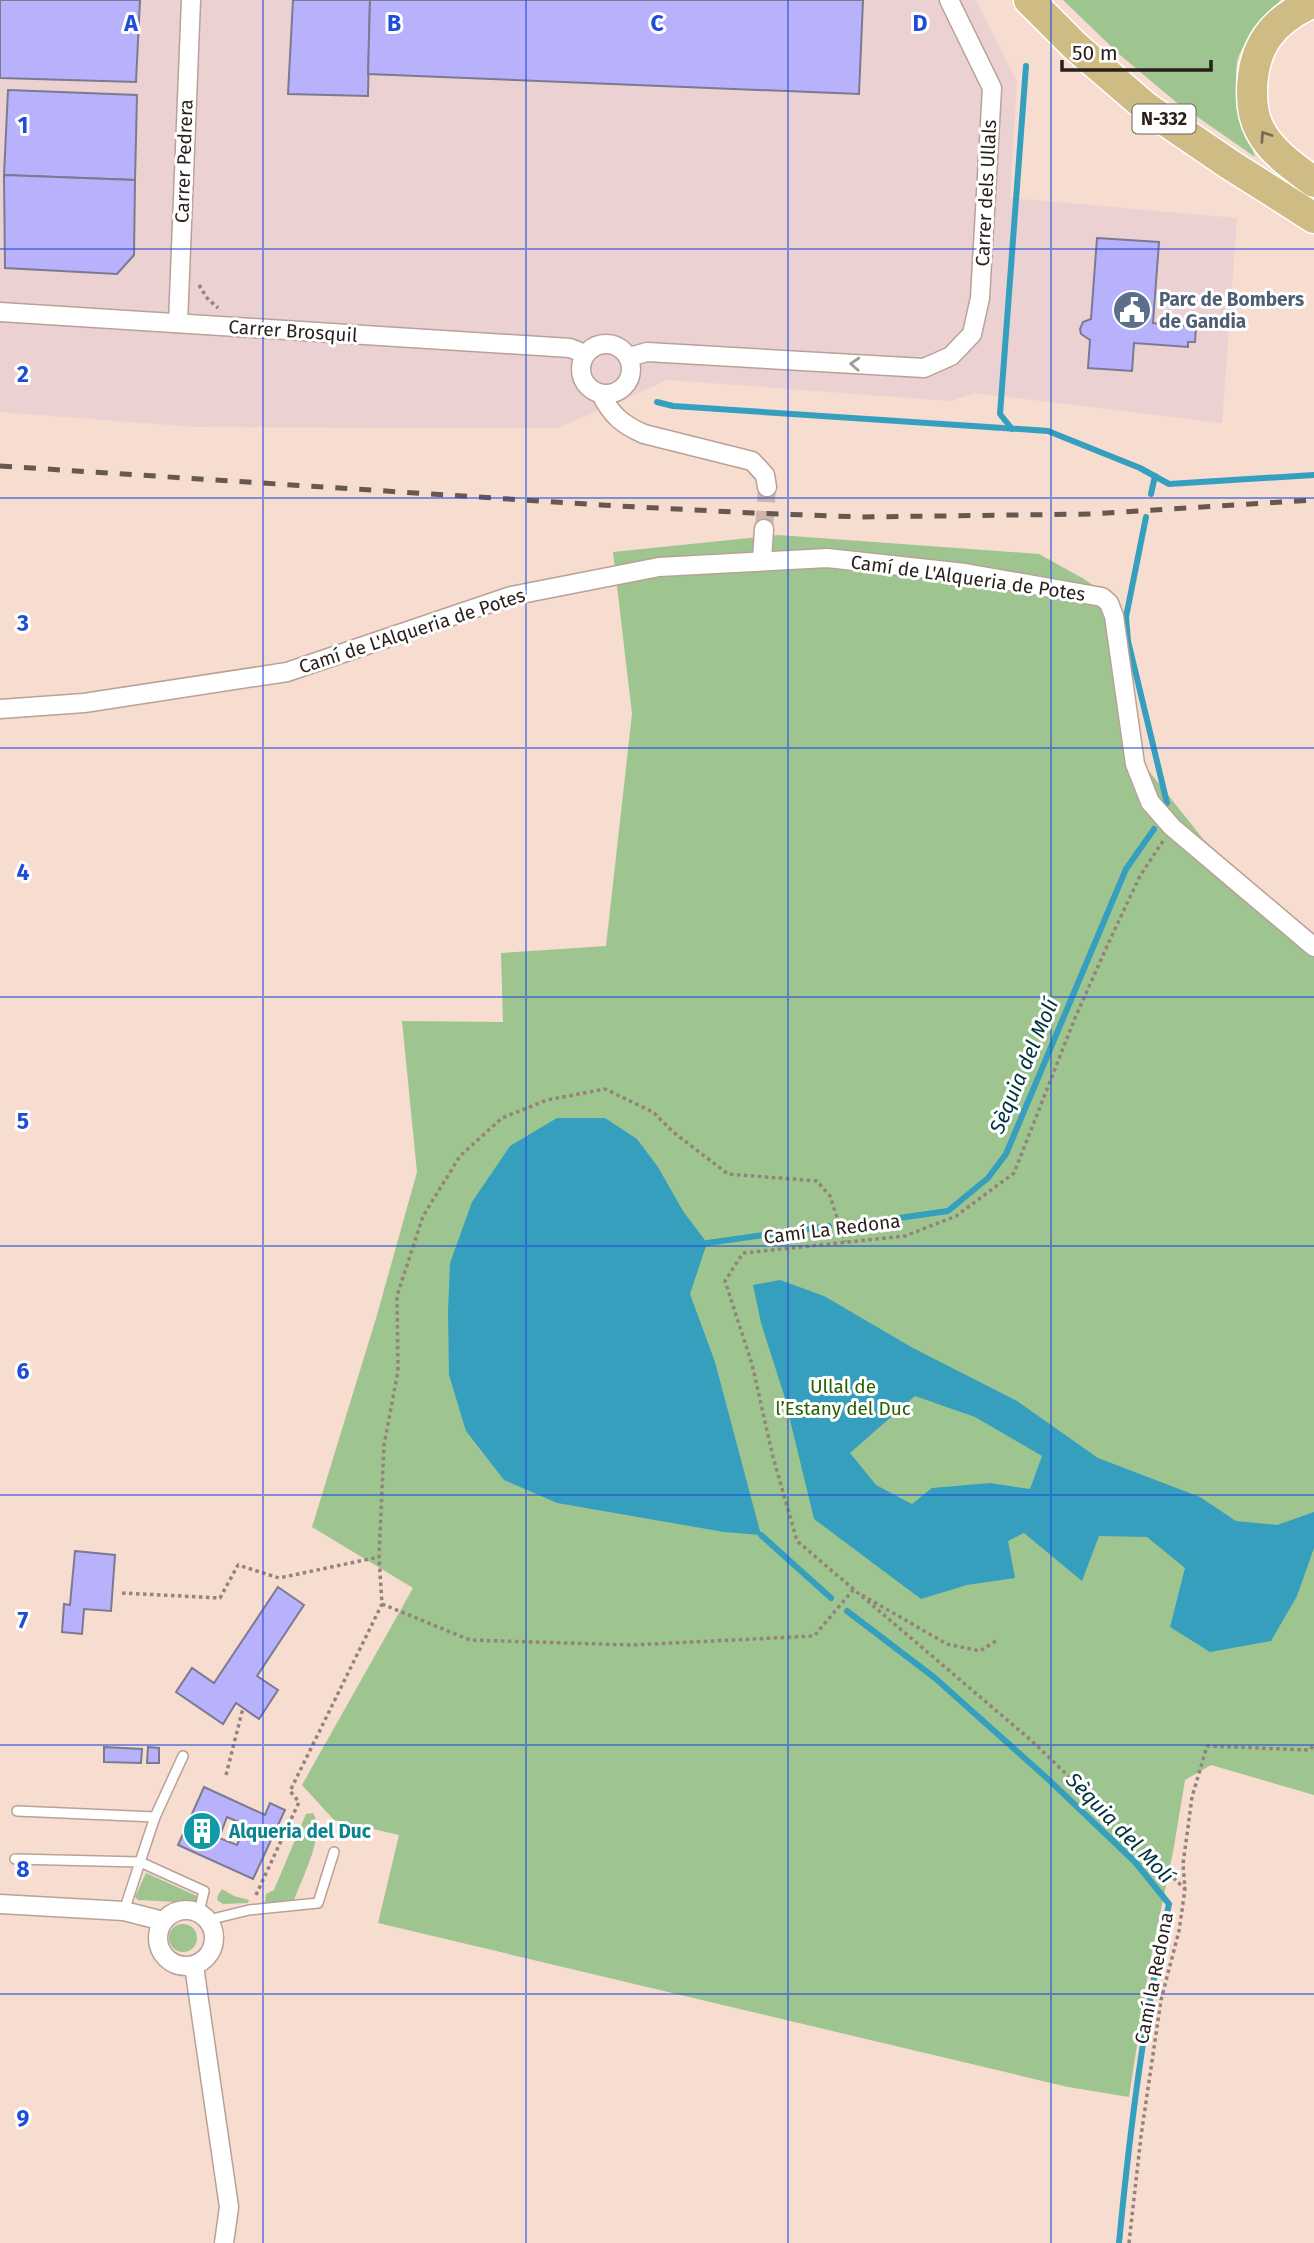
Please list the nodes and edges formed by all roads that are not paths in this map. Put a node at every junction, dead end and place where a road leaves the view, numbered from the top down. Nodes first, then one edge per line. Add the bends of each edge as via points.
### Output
1 (191, 0) edge
2 (949, 0) edge
3 (1029, 0) edge
4 (1314, 2) edge
5 (1314, 182) edge
6 (1314, 218) edge
7 (0, 312) edge
8 (178, 323) junction
9 (585, 354) junction
10 (629, 357) junction
11 (601, 394) junction
12 (767, 487) tunnel mouth
13 (764, 528) tunnel mouth
14 (762, 560) junction
15 (0, 709) edge
16 (1314, 947) edge
17 (183, 1756) dead end
18 (17, 1811) dead end
19 (155, 1817) junction
20 (334, 1852) dead end
21 (15, 1858) dead end
22 (140, 1862) junction
23 (0, 1904) edge
24 (124, 1911) junction
25 (204, 1916) junction
26 (163, 1921) junction
27 (194, 1966) junction
28 (225, 2243) edge

1 - 8 street, Carrer Pedrera
2 -> 10 street, Carrer dels Ullals via 992,88 980,298 972,334 951,356 924,368 647,352
3 - 6 highway, N-332 via 1147,108
5 -> 4 highway via 1279,154 1260,131 1252,106 1262,44 1290,14
7 - 8 street, Carrer Brosquil
8 - 9 street, Carrer Brosquil via 570,348
9 - 10 street via 607,344
9 - 11 street via 582,377
10 - 11 street via 628,382 616,393
11 - 12 street via 607,408 644,434 752,461 765,475
13 - 14 street
14 - 15 street, Camí de L'Alqueria de Potes via 659,567 511,596 287,671 84,703
14 - 16 street, Camí de L'Alqueria de Potes via 855,560 1102,597 1114,616 1135,764 1150,803 1172,827
17 - 19 lane
18 - 19 lane
19 - 22 lane
20 - 25 lane via 318,1903
21 - 22 lane
22 - 24 lane
22 - 25 lane via 204,1891
23 - 24 street
24 - 26 street
25 - 26 street via 179,1910
25 - 27 street via 213,1928 213,1946
26 - 27 street via 157,1938 163,1954 176,1965
27 - 28 street via 229,2207

